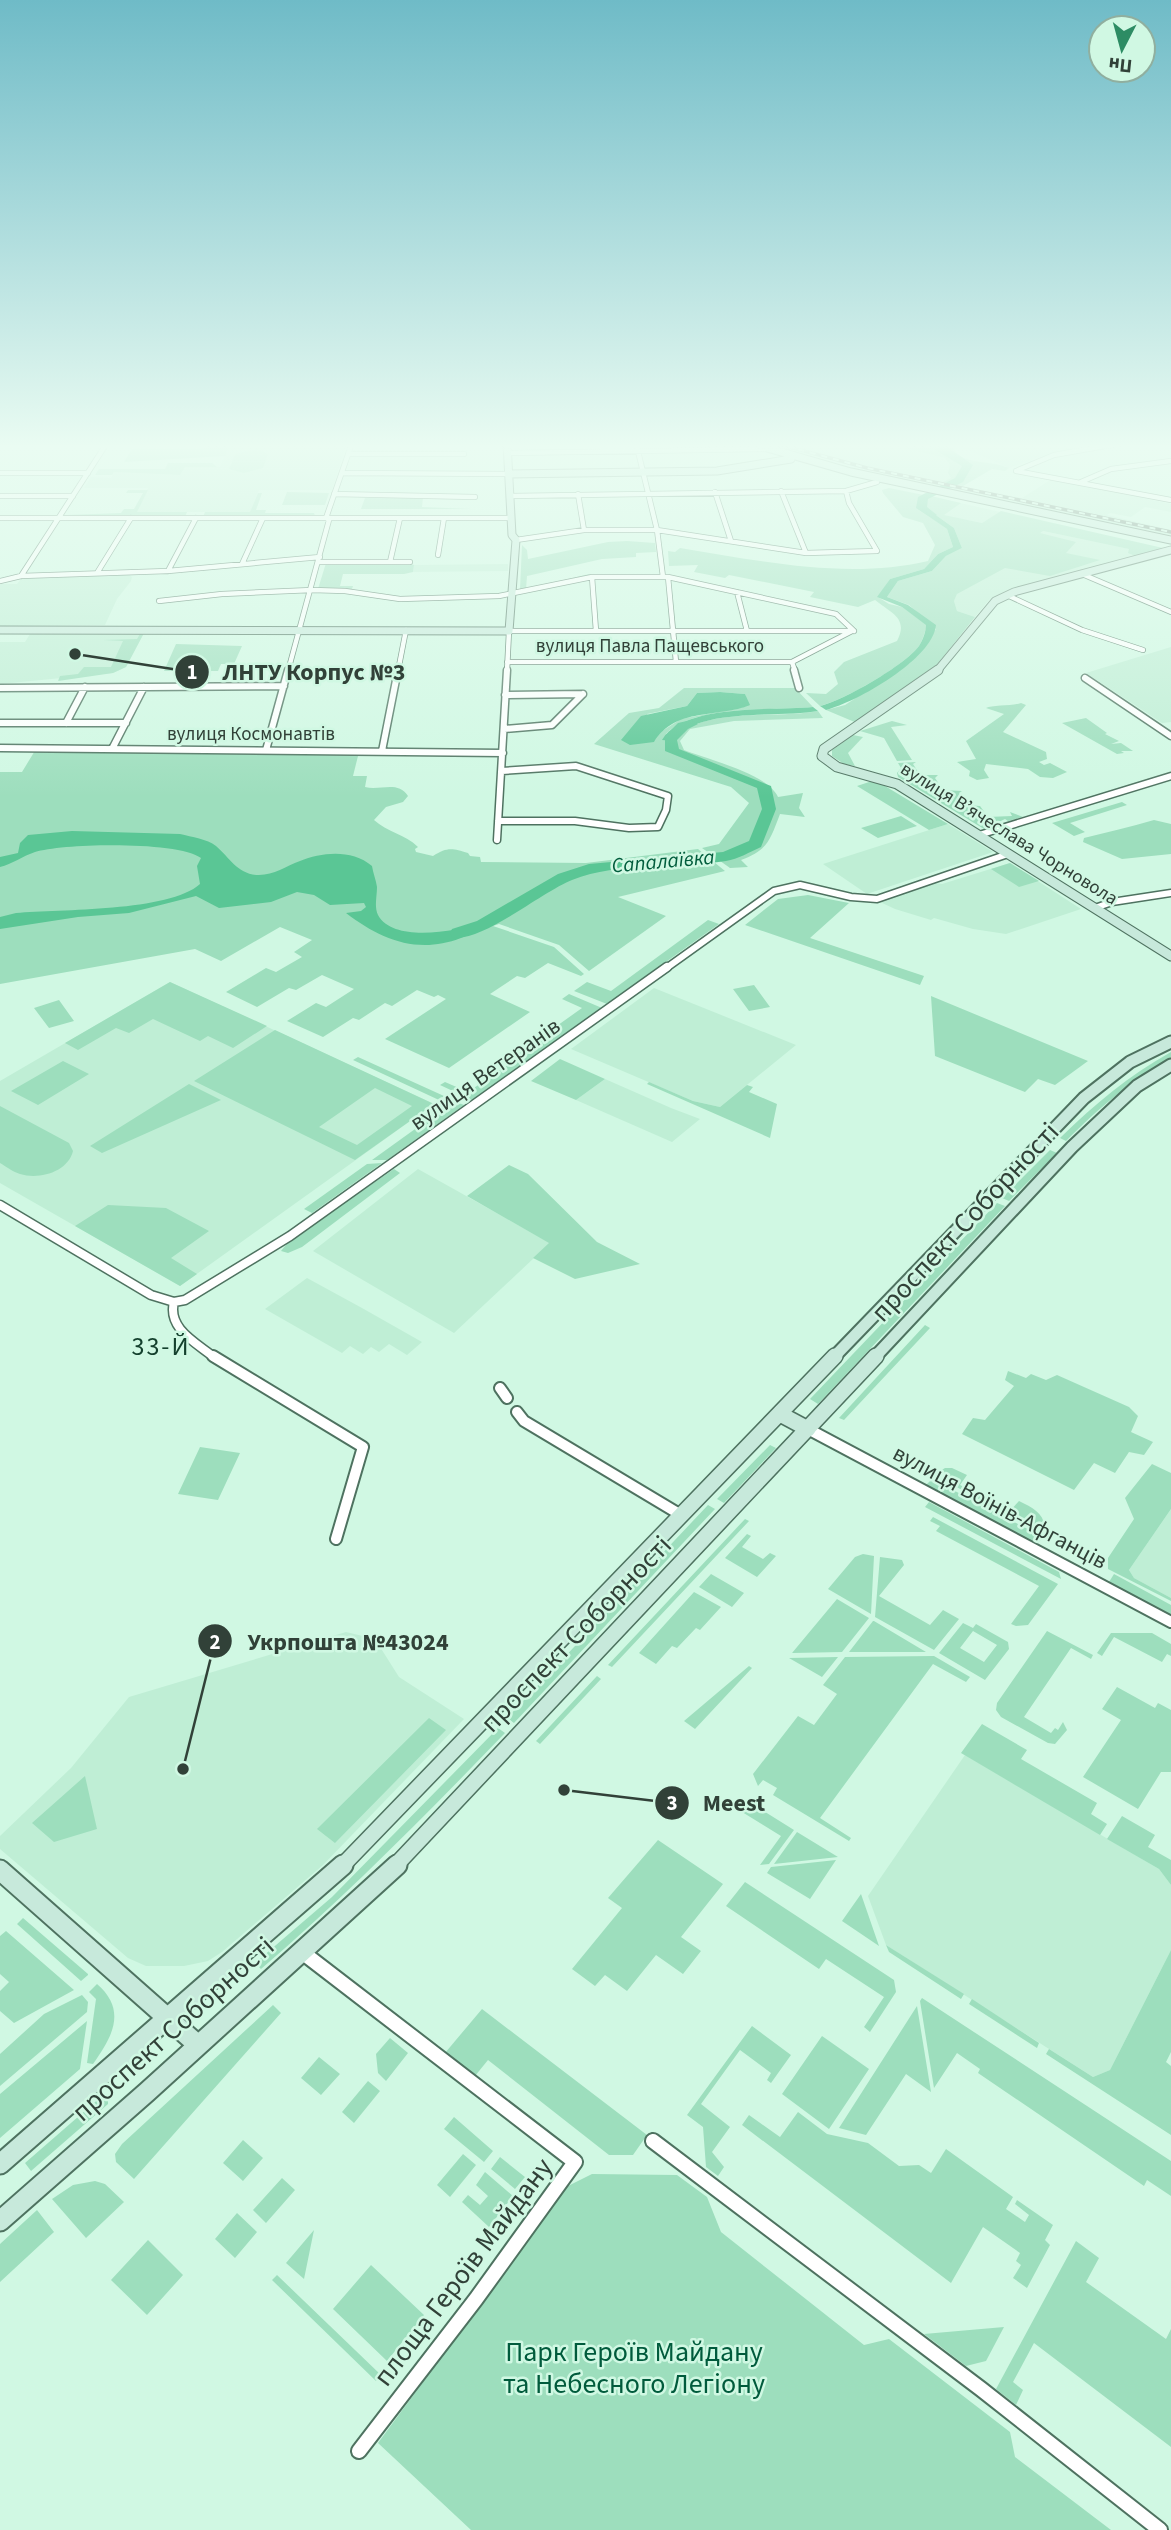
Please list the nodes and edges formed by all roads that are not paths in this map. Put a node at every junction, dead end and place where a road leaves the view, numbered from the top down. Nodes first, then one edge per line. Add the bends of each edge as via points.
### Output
1 (31, 561) edge
2 (104, 561) edge
3 (173, 561) edge
4 (243, 561) edge
5 (298, 561) edge
6 (319, 561) edge
7 (357, 561) edge
8 (515, 561) edge
9 (662, 561) edge
10 (1126, 561) edge
11 (390, 562) joint
12 (410, 562) dead end
13 (242, 564) junction
14 (168, 571) junction
15 (97, 573) junction
16 (1082, 574) junction
17 (21, 576) junction
18 (592, 577) junction
19 (665, 577) junction
20 (0, 581) edge
21 (312, 590) junction
22 (737, 592) junction
23 (513, 594) junction
24 (1007, 595) junction
25 (159, 601) dead end
26 (1171, 612) edge
27 (0, 629) edge
28 (301, 629) junction
29 (406, 630) junction
30 (509, 631) junction
31 (596, 631) junction
32 (672, 631) junction
33 (747, 631) junction
34 (854, 631) junction
35 (1143, 650) dead end
36 (507, 662) junction
37 (676, 662) junction
38 (792, 662) junction
39 (1086, 678) dead end
40 (284, 686) junction
41 (85, 687) junction
42 (144, 687) junction
43 (0, 688) edge
44 (799, 688) dead end
45 (506, 695) junction
46 (0, 723) edge
47 (66, 723) junction
48 (126, 723) junction
49 (504, 729) junction
50 (1171, 736) edge
51 (0, 748) edge
52 (112, 749) junction
53 (265, 750) junction
54 (382, 751) junction
55 (503, 753) junction
56 (502, 771) junction
57 (1171, 776) edge
58 (498, 821) junction
59 (979, 835) junction
60 (497, 840) dead end
61 (1008, 854) junction
62 (1171, 893) edge
63 (1095, 908) junction
64 (1171, 956) edge
65 (1171, 1042) edge
66 (1171, 1065) edge
67 (1048, 1136) junction
68 (1072, 1147) junction
69 (0, 1205) edge
70 (174, 1302) junction
71 (500, 1388) dead end
72 (507, 1398) dead end
73 (517, 1412) dead end
74 (780, 1414) junction
75 (808, 1429) junction
76 (681, 1515) junction
77 (336, 1539) dead end
78 (1171, 1622) edge
79 (0, 1870) edge
80 (301, 1952) junction
81 (167, 2018) junction
82 (198, 2045) junction
83 (653, 2141) dead end
84 (0, 2164) edge
85 (0, 2221) edge
86 (359, 2451) dead end
87 (1160, 2530) edge

1 - 17 street
2 - 15 street
3 - 14 street
4 - 13 street
5 - 13 street
6 - 21 street
7 - 11 street
8 - 23 street
9 - 19 street
10 - 16 street, вулиця Вʼячеслава Чорновола
11 - 12 street
13 - 14 street
14 - 15 street
15 - 17 street
16 - 24 street, вулиця Вʼячеслава Чорновола
16 - 26 street
17 - 20 street
18 - 19 street
18 - 23 street
18 - 31 street
19 - 22 street
19 - 32 street
21 - 23 street via 400,599
21 - 25 street
21 - 28 street
22 - 33 street
22 - 34 street via 836,614
23 - 30 street
24 - 35 street via 1082,630
24 - 59 street, вулиця Вʼячеслава Чорновола via 995,601 936,672 824,750 822,756 837,767 897,784
27 - 28 street
28 - 29 street
28 - 40 street
29 - 30 street
29 - 54 street
30 - 31 street
30 - 36 street
31 - 32 street
32 - 33 street
32 - 37 street
33 - 34 street
34 - 38 street
36 - 37 street, вулиця Павла Пащевського
36 - 45 street
37 - 38 street, вулиця Павла Пащевського
38 - 44 street
39 - 50 street
40 - 42 street
40 - 53 street
41 - 42 street
41 - 43 street
41 - 47 street
42 - 48 street
45 - 49 street
45 - 49 street via 583,694 552,726
46 - 47 street
47 - 48 street
48 - 52 street
49 - 55 street
51 - 52 street, вулиця Космонавтів
52 - 53 street, вулиця Космонавтів
53 - 54 street, вулиця Космонавтів
54 - 55 street, вулиця Космонавтів
55 - 56 street
56 - 58 street
56 - 58 street via 576,766 668,796 658,827
57 - 59 street
58 - 60 street
59 - 61 street, вулиця Вʼячеслава Чорновола
61 - 63 street, вулиця Вʼячеслава Чорновола
61 - 70 street, вулиця Ветеранів via 877,899 860,900 808,886 774,891 290,1236 185,1300
62 - 63 street
63 - 64 street, вулиця Вʼячеслава Чорновола
65 - 67 street, проспект Соборності via 1116,1072
66 - 68 street, проспект Соборності via 1137,1086
67 - 68 street
67 - 74 street, проспект Соборності
68 - 75 street, проспект Соборності
69 - 70 street via 150,1295
70 - 77 street via 176,1326 219,1362 363,1447
71 - 72 street
73 - 76 street via 524,1421
74 - 75 street
74 - 76 street, проспект Соборності
75 - 78 street, вулиця Воїнів-Афганців
75 - 80 street, проспект Соборності via 414,1849
76 - 81 street, проспект Соборності via 340,1868
79 - 81 street
80 - 82 street, проспект Соборності
80 - 86 street, площа Героїв Майдану via 575,2162
81 - 82 street
81 - 84 street, проспект Соборності
82 - 85 street, проспект Соборності
83 - 87 street

